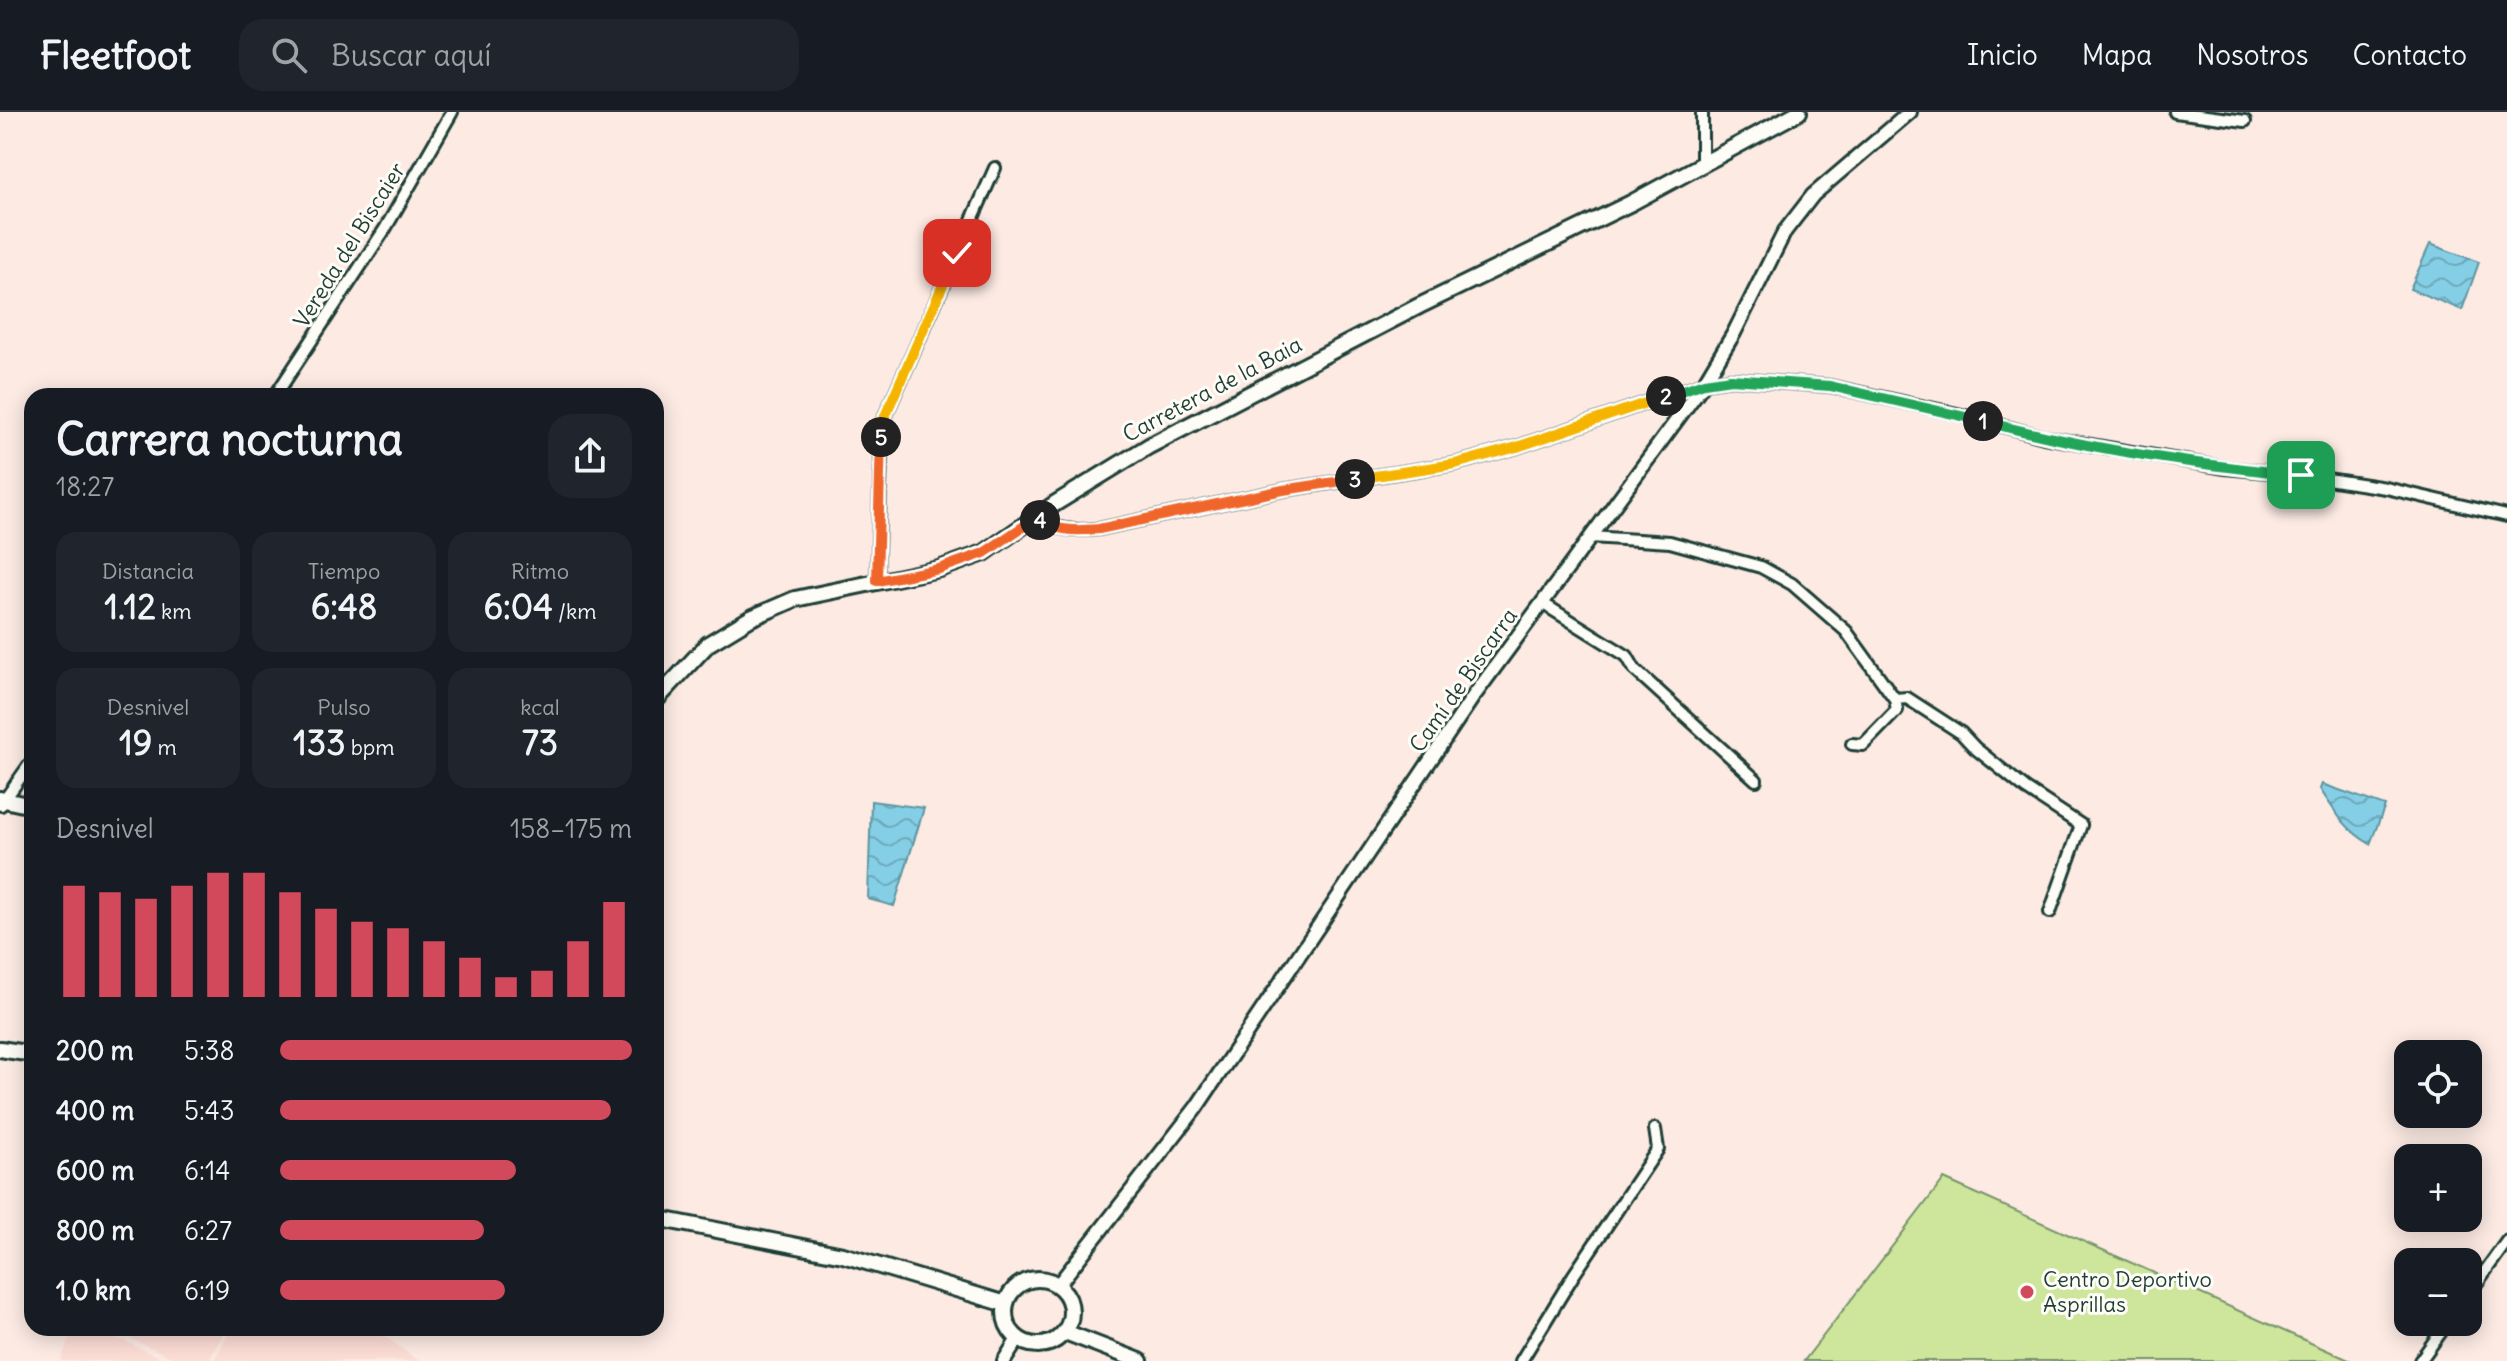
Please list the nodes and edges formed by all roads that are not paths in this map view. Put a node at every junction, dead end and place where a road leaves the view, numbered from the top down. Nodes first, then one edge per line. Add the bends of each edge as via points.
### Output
1 (452, 112) edge
2 (1702, 112) edge
3 (1799, 112) edge
4 (1910, 112) edge
5 (2175, 112) edge
6 (2245, 121) dead end
7 (1702, 164) junction
8 (995, 168) dead end
9 (1704, 383) junction
10 (280, 388) edge
11 (2507, 516) edge
12 (1036, 518) junction
13 (1590, 537) junction
14 (877, 581) junction
15 (1542, 603) junction
16 (664, 691) edge
17 (1895, 699) junction
18 (1852, 744) dead end
19 (24, 772) edge
20 (1756, 780) dead end
21 (1, 802) edge
22 (24, 805) edge
23 (2050, 912) dead end
24 (0, 1049) edge
25 (24, 1053) edge
26 (1655, 1129) dead end
27 (664, 1220) edge
28 (2507, 1241) edge
29 (2482, 1276) edge
30 (1058, 1285) junction
31 (1006, 1304) junction
32 (1065, 1332) junction
33 (2438, 1336) edge
34 (1018, 1339) junction
35 (1004, 1361) edge
36 (1140, 1361) edge
37 (1521, 1361) edge
38 (2420, 1361) edge

1 - 10 street, Vereda del Biscaier via 385,229
2 - 7 street
3 - 7 main road, Carretera de la Baia
4 - 9 street, Camí de Biscarra via 1813,195 1785,231
5 - 6 street
7 - 12 main road, Carretera de la Baia via 1149,446
8 - 14 street via 882,423
9 - 11 street via 1731,379 1830,386 2044,437 2386,488
9 - 12 street via 1455,464 1283,490 1099,529 1070,531
9 - 13 street, Camí de Biscarra
12 - 14 main road, Carretera de la Baia via 984,553 939,569
13 - 15 street, Camí de Biscarra
13 - 17 street via 1670,542 1761,567 1792,584 1846,631
14 - 16 main road, Carretera de la Baia via 795,599 751,618 708,644
15 - 20 street via 1627,656 1635,670
15 - 30 street, Camí de Biscarra via 1196,1108
17 - 18 street via 1897,710 1863,745
17 - 23 street via 1907,698 1961,733 2026,789 2081,825
19 - 21 street
21 - 22 main road
24 - 25 main road
26 - 37 street via 1658,1149
27 - 31 main road via 843,1255
28 - 29 street
30 - 31 main road via 1043,1279 1024,1282
30 - 32 main road via 1071,1305
31 - 34 main road via 1008,1326
32 - 34 main road via 1046,1345
32 - 36 main road
33 - 38 street
34 - 35 street

